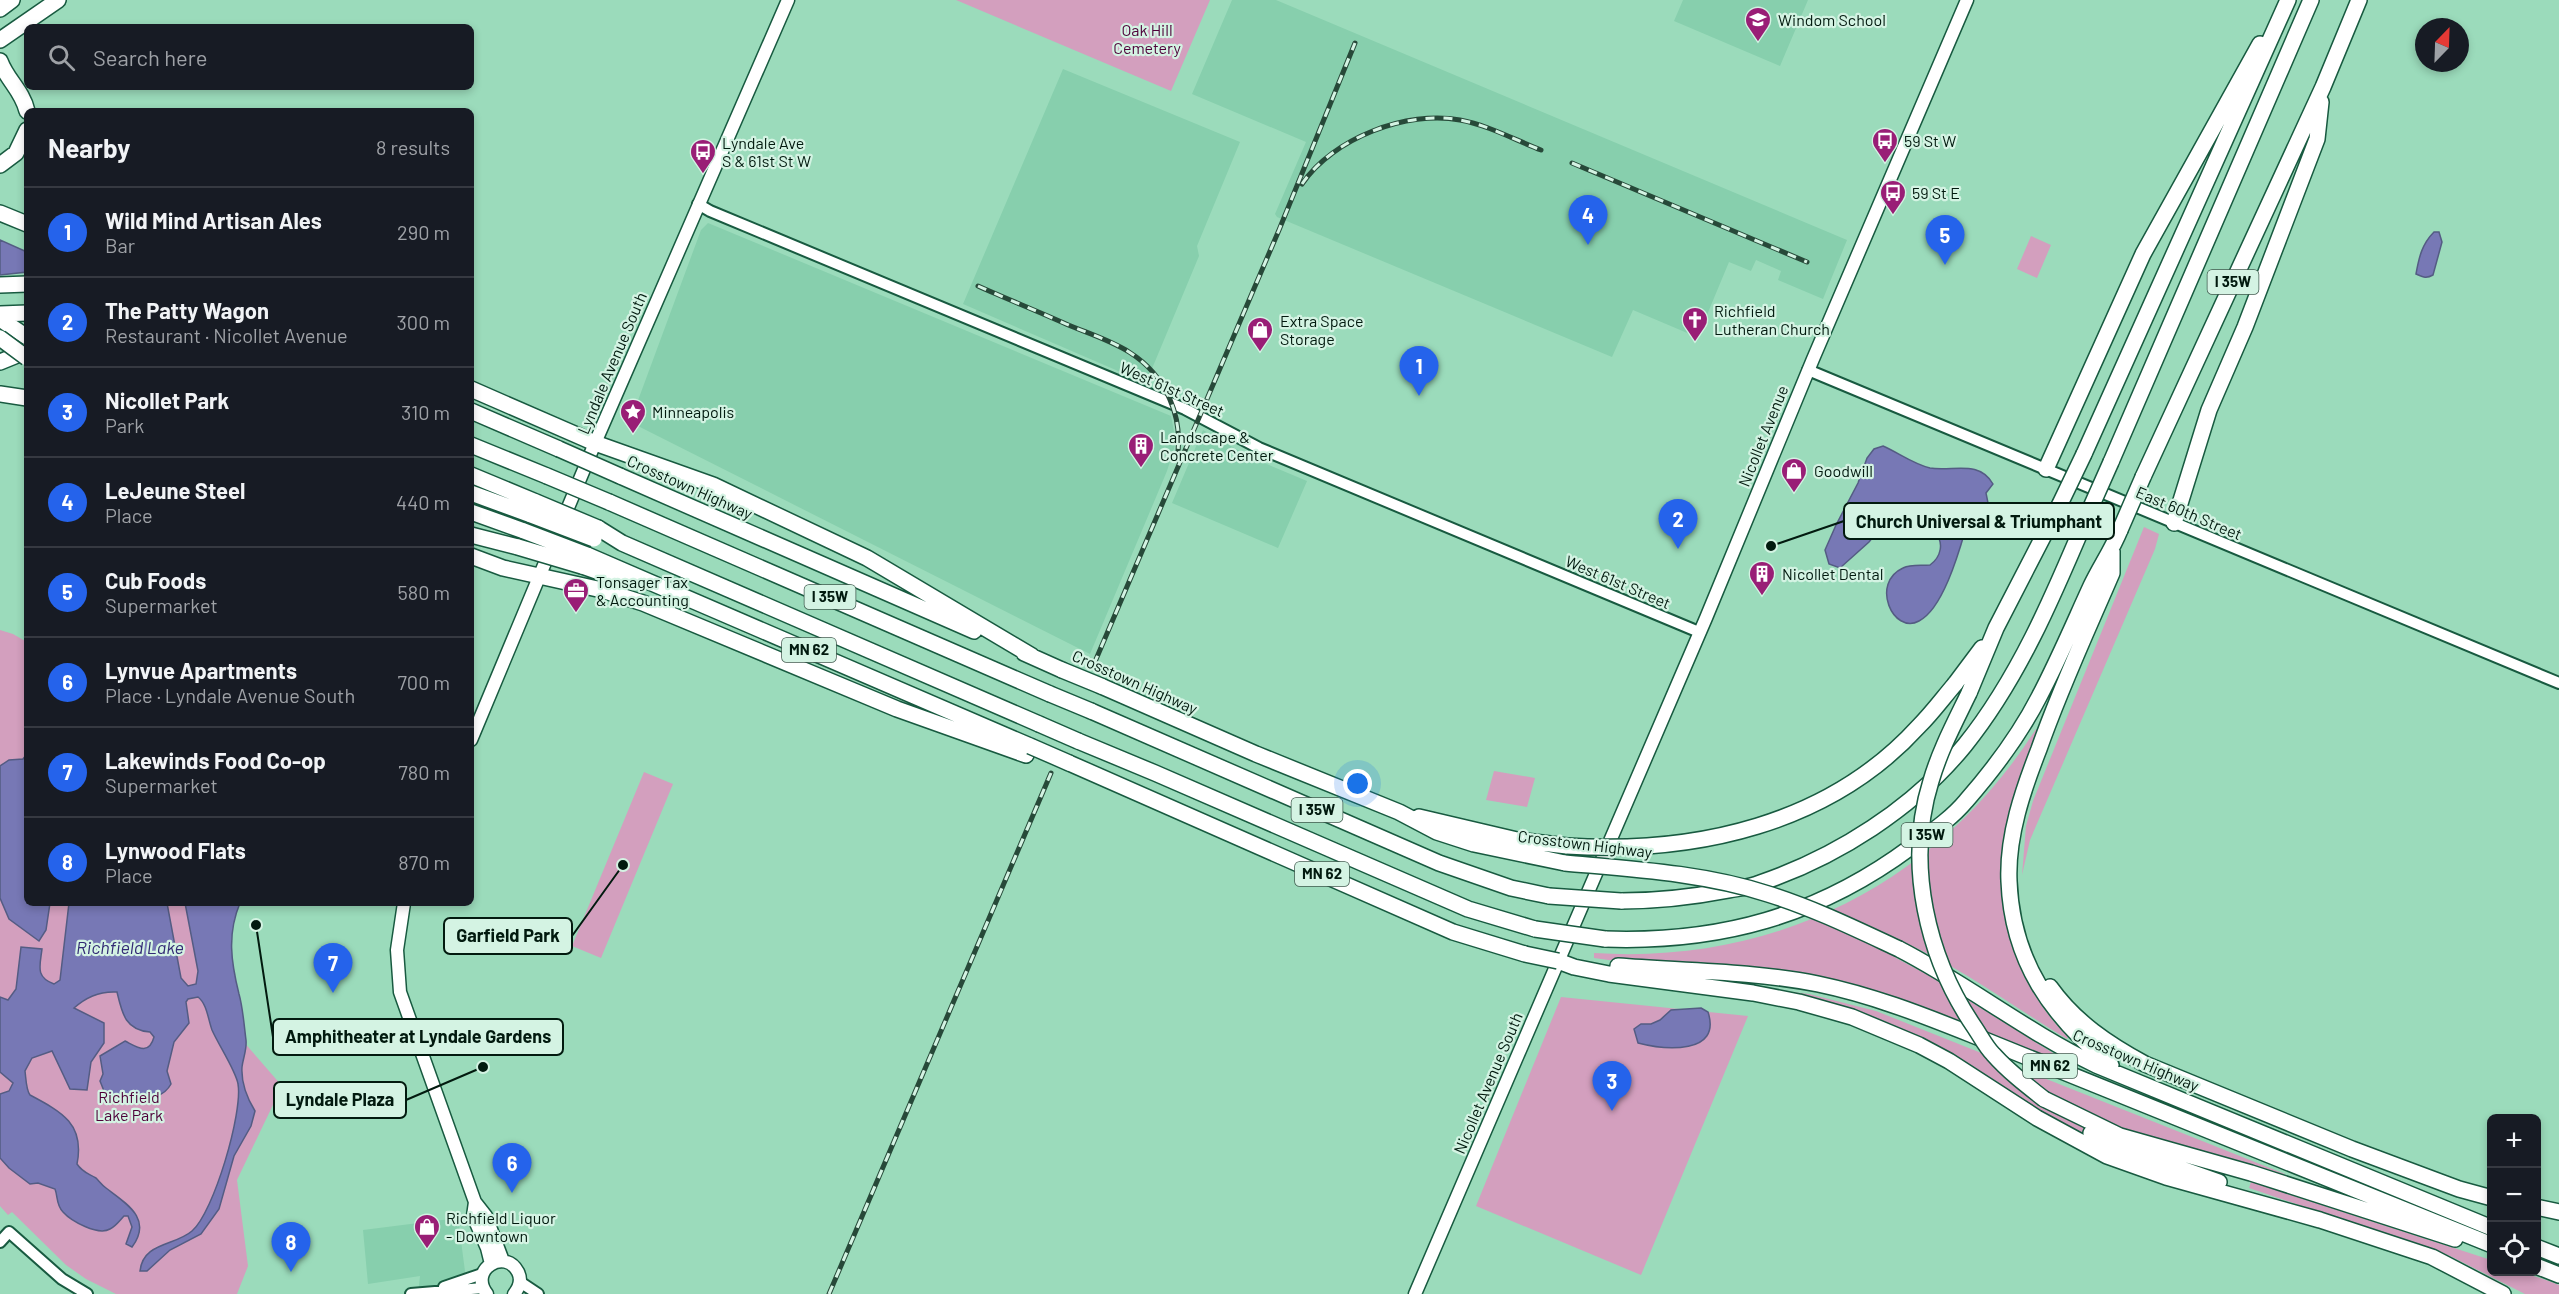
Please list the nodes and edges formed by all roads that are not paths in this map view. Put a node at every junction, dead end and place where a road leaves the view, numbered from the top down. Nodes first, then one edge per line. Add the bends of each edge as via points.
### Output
1 (12, 0) edge
2 (58, 0) edge
3 (788, 0) edge
4 (1966, 0) edge
5 (2288, 0) edge
6 (2311, 0) edge
7 (2359, 0) edge
8 (0, 9) edge
9 (2274, 32) junction
10 (0, 40) edge
11 (1, 68) edge
12 (2323, 87) junction
13 (26, 108) edge
14 (24, 136) edge
15 (0, 165) edge
16 (698, 204) junction
17 (0, 213) edge
18 (24, 223) edge
19 (24, 284) edge
20 (0, 285) edge
21 (24, 313) edge
22 (0, 314) edge
23 (0, 319) edge
24 (24, 335) edge
25 (0, 338) edge
26 (24, 350) edge
27 (24, 351) edge
28 (0, 352) edge
29 (24, 356) edge
30 (0, 362) edge
31 (1808, 370) junction
32 (474, 390) edge
33 (0, 394) edge
34 (24, 398) edge
35 (474, 412) edge
36 (595, 443) junction
37 (474, 446) edge
38 (2046, 469) junction
39 (474, 477) edge
40 (474, 494) edge
41 (534, 508) junction
42 (474, 513) edge
43 (2174, 523) junction
44 (474, 536) edge
45 (2112, 548) junction
46 (474, 557) edge
47 (584, 561) junction
48 (541, 574) junction
49 (1996, 628) junction
50 (1699, 632) junction
51 (1032, 656) junction
52 (2559, 683) edge
53 (474, 733) edge
54 (1028, 751) junction
55 (1399, 812) junction
56 (1590, 885) joint
57 (404, 906) edge
58 (2016, 926) junction
59 (1590, 967) junction
60 (2122, 1075) junction
61 (2044, 1100) junction
62 (2487, 1197) edge
63 (2541, 1208) edge
64 (2559, 1212) edge
65 (2320, 1220) junction
66 (2487, 1226) edge
67 (0, 1242) edge
68 (2487, 1243) edge
69 (2487, 1249) edge
70 (2541, 1249) edge
71 (2559, 1256) edge
72 (492, 1266) junction
73 (2541, 1268) edge
74 (2559, 1275) edge
75 (520, 1282) junction
76 (485, 1291) edge
77 (427, 1292) junction
78 (87, 1294) edge
79 (411, 1294) edge
80 (514, 1294) edge
81 (538, 1294) edge
82 (1415, 1294) edge
83 (2503, 1294) edge

1 - 8 highway
2 - 10 highway
3 - 16 main road, Lyndale Avenue South
4 - 31 main road, Nicollet Avenue
5 - 9 highway
6 - 37 highway, I 35W, bridge via 2087,516 2002,692 1966,744 1924,790 1874,827 1819,858 1759,884 1689,897 1621,901 1549,896 1511,888 1438,863
7 - 12 highway, I 35W
9 - 38 highway via 2258,46 2143,254
9 - 49 highway, bridge via 2084,454
11 - 13 highway via 24,97
12 - 43 highway via 2317,138 2209,410
12 - 45 highway, I 35W, bridge
14 - 15 highway via 16,153
16 - 36 main road, Lyndale Avenue South
16 - 50 street, West 61st Street via 1193,412 1259,448
17 - 18 highway
19 - 20 highway
21 - 22 highway
23 - 24 highway
25 - 29 highway, bridge
26 - 28 highway
27 - 30 highway
31 - 38 street, East 60th Street
31 - 50 main road, Nicollet Avenue
32 - 36 highway
33 - 34 highway
35 - 51 highway, Crosstown Highway / MN 62, bridge
36 - 48 main road, Lyndale Avenue South
36 - 51 highway via 712,485 867,558
38 - 43 street, East 60th Street
39 - 41 highway, I 35W
40 - 41 highway
41 - 45 highway, I 35W, bridge via 1468,909 1535,929 1605,939 1700,936 1775,919 1833,894 1887,864 1938,826 1965,802 2005,753 2039,699
42 - 47 highway, MN 62, bridge via 524,531
43 - 52 street, East 60th Street
44 - 47 highway, bridge
45 - 58 highway via 2112,573 2054,705 2013,833 2008,881
46 - 48 highway
47 - 54 highway, MN 62 via 678,593
48 - 53 main road, Lyndale Avenue South
48 - 54 highway via 644,603 897,709
49 - 55 highway, bridge via 1918,728 1885,758 1845,787 1791,815 1743,831 1682,844 1567,846 1486,834
49 - 61 highway, bridge via 1930,782 1922,819 1925,913 1935,952 1963,1010 1992,1053
50 - 56 main road, Nicollet Avenue
51 - 55 highway, Crosstown Highway / MN 62, bridge
54 - 59 highway, MN 62, bridge via 1121,786 1453,932 1525,954
55 - 60 highway, Crosstown Highway / MN 62, bridge via 1437,832 1474,844 1565,863 1674,874 1766,893 1822,914 1931,966 2060,1046
56 - 82 main road, Nicollet Avenue South
57 - 72 main road via 397,950 400,992 475,1202 486,1216
58 - 60 highway via 2025,960 2044,995 2071,1030
58 - 62 highway via 2037,969 2061,1002 2112,1047 2352,1149
59 - 65 highway via 1753,993 1852,1017 1919,1045 2107,1156 2166,1177
59 - 68 highway, MN 62 via 1772,977 1884,1001
60 - 66 highway, Crosstown Highway / MN 62
61 - 65 highway via 2111,1144
61 - 69 highway via 2120,1136 2252,1173
63 - 64 highway
65 - 83 highway via 2432,1257
67 - 78 street via 9,1232 62,1279
70 - 71 highway
72 - 75 main road via 513,1266
72 - 76 main road
72 - 77 street
73 - 74 highway
75 - 80 main road
75 - 81 street
76 - 77 street
77 - 79 street

